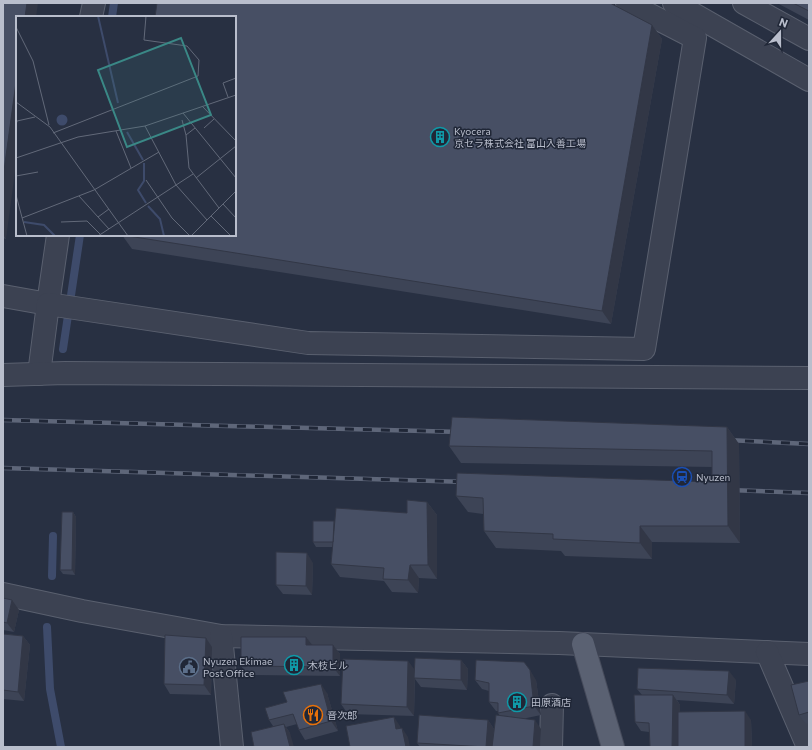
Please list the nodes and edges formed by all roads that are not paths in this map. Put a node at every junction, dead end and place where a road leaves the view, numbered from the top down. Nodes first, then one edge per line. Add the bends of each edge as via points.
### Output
1 (94, 3) edge
2 (628, 3) edge
3 (674, 3) edge
4 (744, 3) edge
5 (91, 16) edge
6 (809, 39) edge
7 (809, 80) edge
8 (58, 236) edge
9 (3, 296) edge
10 (48, 304) junction
11 (3, 374) edge
12 (39, 374) junction
13 (809, 378) edge
14 (3, 594) edge
15 (221, 636) junction
16 (583, 644) junction
17 (767, 652) junction
18 (809, 654) edge
19 (552, 706) dead end
20 (232, 747) edge
21 (551, 747) edge
22 (613, 747) edge
23 (808, 747) edge

1 - 5 street
2 - 10 street via 695,38 644,349 308,343
3 - 7 street
4 - 6 street
8 - 10 street
9 - 10 street
10 - 12 street
11 - 12 street
12 - 13 street
14 - 15 street
15 - 16 street
15 - 20 street
16 - 17 street
16 - 22 main road
17 - 18 street
17 - 23 street
19 - 21 street

